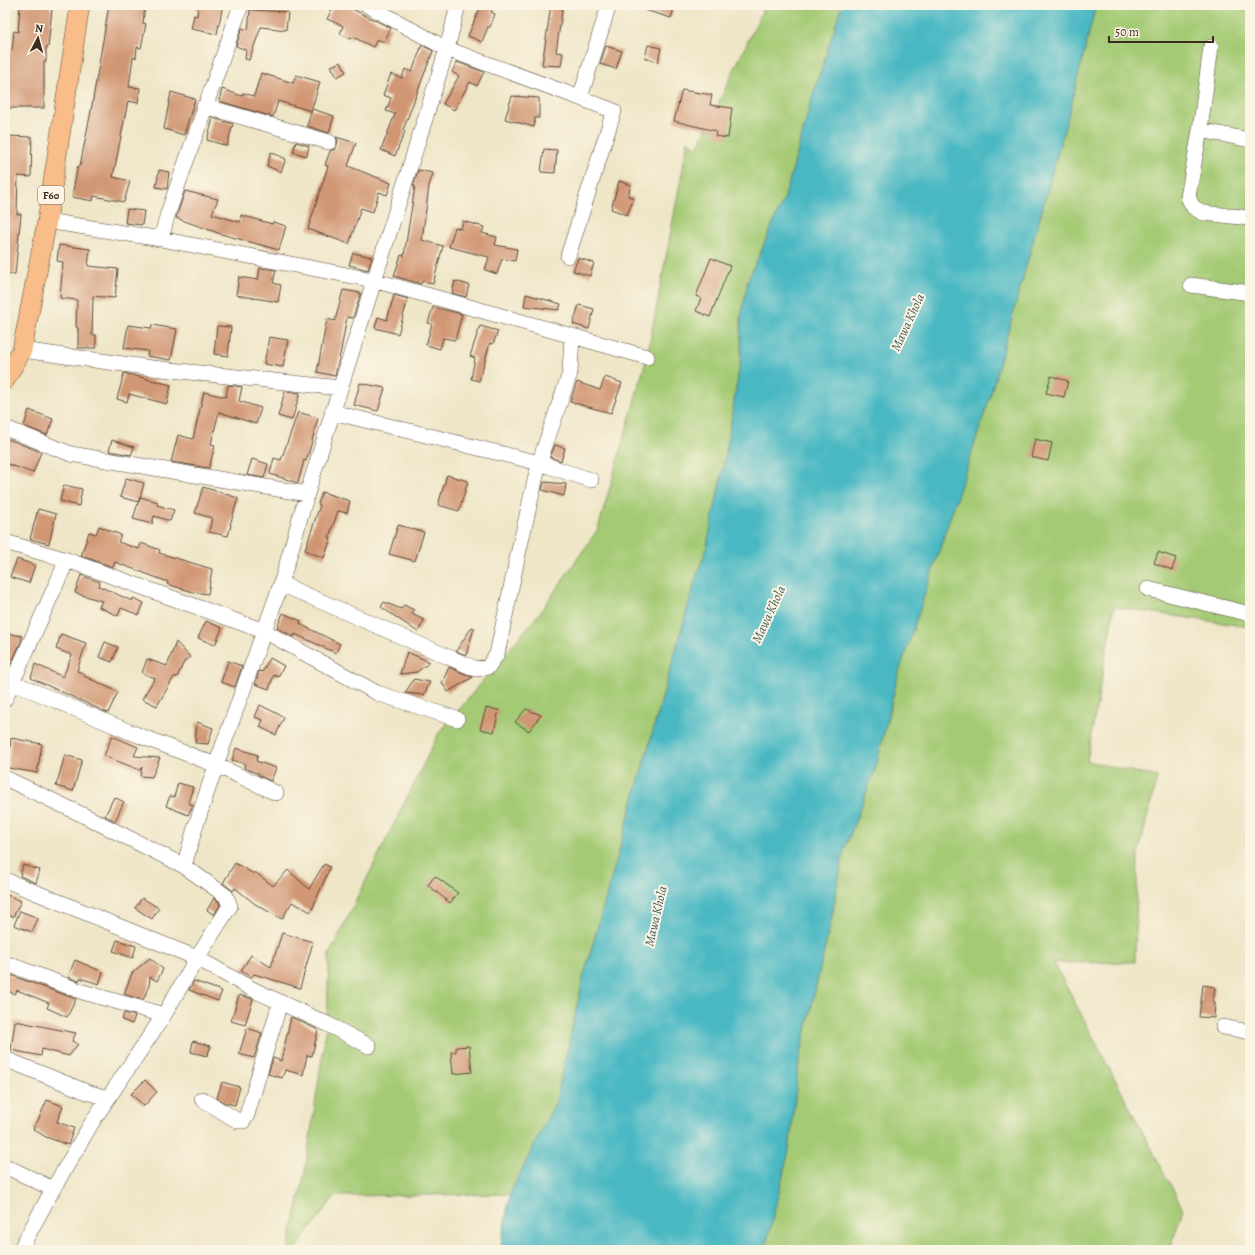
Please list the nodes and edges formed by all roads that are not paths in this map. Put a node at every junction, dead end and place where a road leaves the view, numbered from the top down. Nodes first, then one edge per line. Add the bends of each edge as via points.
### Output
1 (80, 5) edge
2 (241, 5) edge
3 (367, 5) edge
4 (458, 5) edge
5 (609, 5) edge
6 (1211, 47) dead end
7 (447, 49) junction
8 (580, 98) junction
9 (204, 106) junction
10 (1200, 130) junction
11 (1250, 140) edge
12 (329, 142) dead end
13 (1250, 218) edge
14 (47, 221) junction
15 (161, 240) junction
16 (568, 256) dead end
17 (374, 280) junction
18 (1191, 285) dead end
19 (1250, 293) edge
20 (572, 336) junction
21 (22, 350) junction
22 (647, 357) dead end
23 (5, 380) edge
24 (340, 388) junction
25 (332, 412) junction
26 (5, 428) edge
27 (539, 463) junction
28 (591, 480) dead end
29 (306, 494) junction
30 (5, 542) edge
31 (67, 560) junction
32 (281, 584) junction
33 (1148, 589) dead end
34 (1250, 614) edge
35 (264, 631) junction
36 (8, 681) edge
37 (5, 699) edge
38 (457, 719) dead end
39 (216, 765) junction
40 (5, 778) edge
41 (276, 793) dead end
42 (184, 866) junction
43 (5, 880) edge
44 (197, 958) junction
45 (5, 963) edge
46 (280, 1003) junction
47 (164, 1015) junction
48 (1223, 1027) dead end
49 (1250, 1032) edge
50 (369, 1046) dead end
51 (5, 1059) edge
52 (107, 1098) junction
53 (202, 1098) dead end
54 (5, 1166) edge
55 (53, 1189) junction
56 (20, 1250) edge

1 - 14 main road, F60
2 - 9 street
3 - 7 street
4 - 7 street
5 - 8 street
6 - 10 street
7 - 8 street
7 - 17 street
8 - 16 street via 614,111
9 - 12 street
9 - 15 street
10 - 11 street
10 - 13 street via 1188,197 1193,207 1203,213
14 - 15 street
14 - 21 main road, F60
15 - 17 street
17 - 20 street
17 - 24 street
18 - 19 street
20 - 22 street
20 - 27 street via 570,373
21 - 23 main road, F60
21 - 24 street via 152,368
24 - 25 street
25 - 27 street
25 - 29 street
26 - 29 street via 71,454
27 - 28 street
27 - 32 street via 497,654 488,667 476,668
29 - 32 street
30 - 31 street
31 - 35 street
31 - 36 street
32 - 35 street
33 - 34 street
35 - 38 street via 377,693
35 - 39 street
36 - 37 street
36 - 39 street
39 - 41 street
39 - 42 street
40 - 42 street
42 - 44 street via 226,896 230,906
43 - 44 street
44 - 46 street
44 - 47 street
45 - 47 street via 82,992
46 - 50 street
46 - 53 street via 247,1115 243,1121 238,1121
47 - 52 street
48 - 49 street
51 - 52 street
52 - 55 street
54 - 55 street
55 - 56 street

